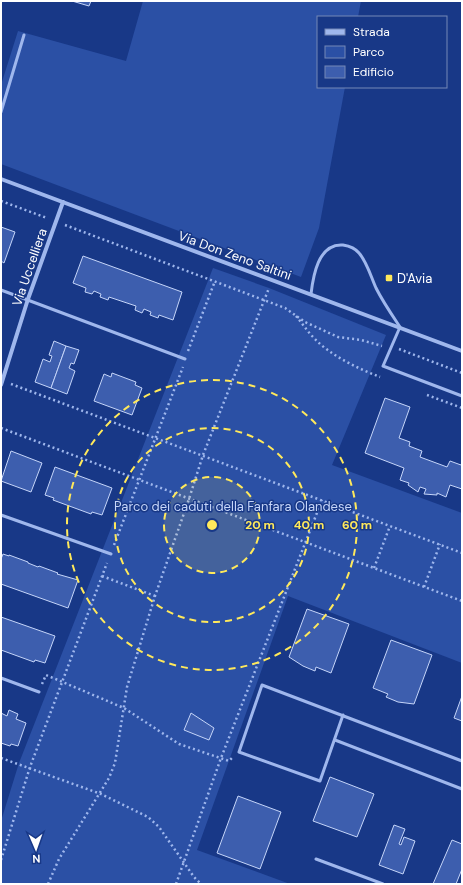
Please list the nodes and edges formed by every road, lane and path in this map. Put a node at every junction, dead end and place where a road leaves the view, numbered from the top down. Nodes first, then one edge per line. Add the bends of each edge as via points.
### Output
1 (24, 35) dead end
2 (1, 112) edge
3 (1, 179) edge
4 (1, 201) edge
5 (63, 202) junction
6 (56, 222) junction
7 (272, 280) junction
8 (215, 281) junction
9 (1, 290) edge
10 (311, 294) junction
11 (28, 299) junction
12 (265, 300) junction
13 (400, 328) junction
14 (391, 346) junction
15 (462, 351) edge
16 (185, 360) junction
17 (462, 373) edge
18 (2, 383) edge
19 (462, 396) edge
20 (1, 428) edge
21 (156, 438) junction
22 (203, 455) junction
23 (138, 480) junction
24 (189, 499) junction
25 (322, 500) junction
26 (1, 515) edge
27 (390, 526) junction
28 (306, 542) junction
29 (440, 544) junction
30 (462, 553) edge
31 (111, 554) junction
32 (374, 568) junction
33 (102, 576) junction
34 (424, 587) junction
35 (155, 596) junction
36 (462, 601) edge
37 (1, 678) edge
38 (62, 681) junction
39 (39, 692) joint
40 (124, 708) junction
41 (344, 715) junction
42 (335, 740) junction
43 (239, 752) junction
44 (1, 758) edge
45 (221, 758) junction
46 (462, 761) edge
47 (30, 767) junction
48 (462, 789) edge
49 (101, 794) junction
50 (316, 859) dead end
51 (1, 860) edge
52 (184, 861) junction
53 (48, 884) edge
54 (176, 884) edge
55 (201, 884) edge
56 (383, 884) edge

1 - 2 lane
3 - 5 street, Via Don Zeno Saltini
4 - 6 path
5 - 6 street, Via Uccelliera
5 - 7 street, Via Don Zeno Saltini
6 - 8 path
6 - 11 street, Via Uccelliera
7 - 10 street, Via Don Zeno Saltini
7 - 12 path
8 - 12 path
8 - 16 path
9 - 11 lane
10 - 13 street, Via Don Zeno Saltini
10 - 13 lane via 318,263 325,253 331,247 351,247 364,259 382,300
11 - 16 lane
11 - 18 street, Via Uccelliera
12 - 14 path via 338,338
12 - 22 path
13 - 14 lane
13 - 15 street, Via Don Zeno Saltini
14 - 17 path
14 - 19 lane via 383,366
16 - 21 path
18 - 21 path
20 - 23 path
21 - 22 path
21 - 23 path
22 - 24 path
22 - 25 path
23 - 24 path
23 - 31 path
24 - 28 path
24 - 35 path
25 - 27 path
25 - 28 path
26 - 31 lane
27 - 29 path
27 - 32 path
28 - 32 path
28 - 45 path
29 - 30 path
29 - 34 path
31 - 33 path
32 - 34 path
33 - 35 path
33 - 38 path
34 - 36 path
35 - 40 path via 127,687
37 - 39 lane
38 - 39 path via 46,675
38 - 40 path
38 - 47 path
40 - 45 path via 179,744
40 - 49 path via 115,763
41 - 42 lane
41 - 43 lane via 262,685
41 - 46 lane
42 - 43 lane via 320,781
42 - 48 lane
43 - 45 path via 229,761
44 - 47 path
45 - 52 path
47 - 49 path
47 - 51 path
49 - 52 path via 148,817
49 - 53 path via 59,859
50 - 56 lane
52 - 54 path
52 - 55 path

